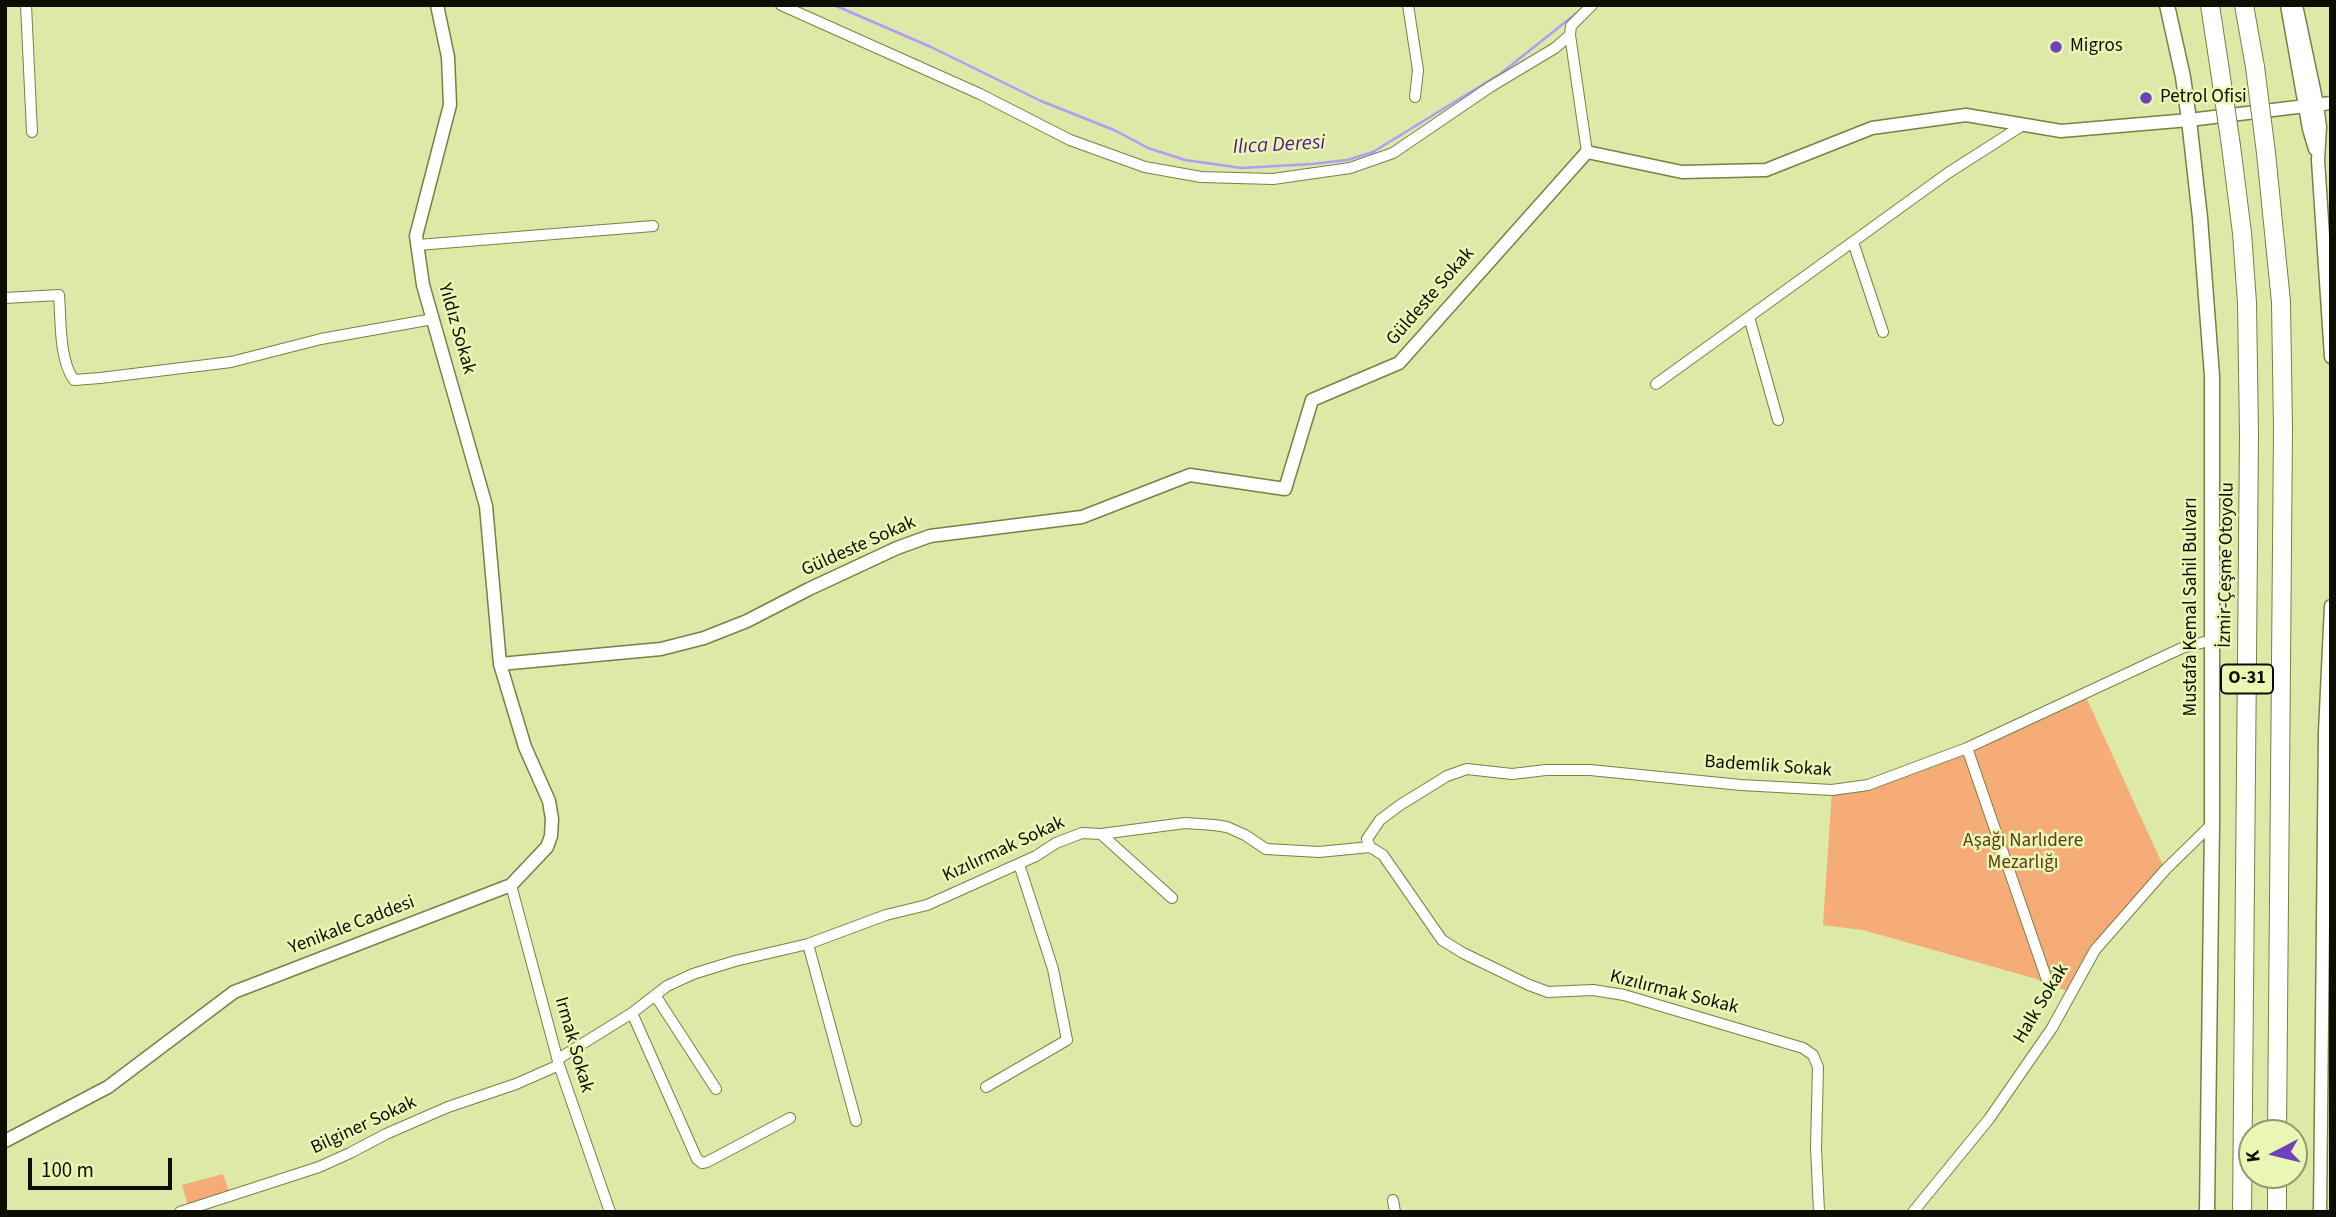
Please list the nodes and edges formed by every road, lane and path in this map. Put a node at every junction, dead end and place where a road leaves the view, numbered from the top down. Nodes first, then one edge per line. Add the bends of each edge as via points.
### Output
1 (26, 5) edge
2 (437, 5) edge
3 (781, 5) edge
4 (1408, 5) edge
5 (1592, 5) edge
6 (2167, 5) edge
7 (2210, 5) edge
8 (2244, 5) edge
9 (2287, 5) edge
10 (2296, 5) edge
11 (1570, 35) junction
12 (1415, 97) dead end
13 (2331, 103) edge
14 (2311, 104) junction
15 (2189, 120) junction
16 (2023, 125) junction
17 (32, 132) dead end
18 (1587, 152) junction
19 (653, 226) dead end
20 (1853, 242) junction
21 (418, 245) junction
22 (5, 298) edge
23 (1749, 317) junction
24 (433, 319) junction
25 (1883, 332) dead end
26 (2331, 357) edge
27 (1656, 384) dead end
28 (1778, 420) dead end
29 (2331, 606) edge
30 (2211, 640) junction
31 (2330, 661) edge
32 (500, 664) junction
33 (2328, 732) edge
34 (1967, 748) junction
35 (2212, 824) junction
36 (1101, 834) junction
37 (1370, 846) junction
38 (1019, 864) junction
39 (511, 885) junction
40 (1172, 898) dead end
41 (808, 944) junction
42 (2048, 983) dead end
43 (655, 995) junction
44 (632, 1013) junction
45 (2326, 1013) edge
46 (558, 1062) junction
47 (986, 1087) dead end
48 (716, 1089) dead end
49 (790, 1118) dead end
50 (2277, 1119) edge
51 (856, 1121) dead end
52 (2326, 1134) edge
53 (5, 1141) edge
54 (2277, 1189) edge
55 (1393, 1200) dead end
56 (180, 1212) edge
57 (610, 1212) edge
58 (1395, 1212) edge
59 (1819, 1212) edge
60 (1913, 1212) edge
61 (2207, 1212) edge
62 (2242, 1212) edge
63 (2277, 1212) edge
64 (2320, 1212) edge

1 - 17 street
2 - 21 street, Yıldız Sokak via 448,57 450,105 416,236
3 - 11 street via 980,94 1070,140 1144,167 1200,177 1273,179 1350,168 1393,152
4 - 12 street via 1418,71
5 - 11 street via 1571,26
6 - 15 main road, Mustafa Kemal Sahil Bulvarı
7 - 62 highway, İzmir-Çeşme Otoyolu / O-31, bridge via 2242,233 2247,303
8 - 50 highway, O-31, bridge via 2266,153 2281,302
9 - 14 street
10 - 14 street
11 - 18 street
13 - 14 street
14 - 15 street
14 - 26 street
15 - 16 street via 2061,131
15 - 30 main road, Mustafa Kemal Sahil Bulvarı via 2212,376
16 - 18 street via 1965,115 1872,128 1766,170 1682,172
16 - 20 street
18 - 32 street, Güldeste Sokak via 1399,363 1312,400 1285,489 1190,475 1082,517 930,536 704,638 661,649
19 - 21 street
20 - 23 street
20 - 25 street
21 - 24 street, Yıldız Sokak
22 - 24 street via 59,295 65,358 74,380 230,362 321,339
23 - 27 street
23 - 28 street
24 - 32 street, Yıldız Sokak via 486,506
29 - 31 street
30 - 34 street, Bademlik Sokak via 2182,648
30 - 35 main road, Mustafa Kemal Sahil Bulvarı
31 - 33 street
32 - 39 street, Yenikale Caddesi via 552,819 547,847
33 - 45 street
34 - 37 street, Bademlik Sokak via 1868,785 1832,790 1590,770 1512,774 1467,769 1447,776 1380,820 1367,839
34 - 42 street
35 - 60 street, Halk Sokak via 2095,950 2052,1028 1989,1119
35 - 61 main road, Mustafa Kemal Sahil Bulvarı
36 - 37 street, Kızılırmak Sokak via 1185,823 1227,827 1266,849 1319,852
36 - 38 street, Kızılırmak Sokak via 1082,833
36 - 40 street
37 - 59 street, Kızılırmak Sokak via 1383,855 1442,940 1529,985 1548,992 1593,990 1624,995 1735,1026 1813,1055 1818,1067
38 - 41 street, Kızılırmak Sokak via 927,905
38 - 47 street via 1053,968 1067,1040
39 - 46 street, Irmak Sokak
39 - 53 street, Yenikale Caddesi via 234,992 108,1087
41 - 43 street, Kızılırmak Sokak via 693,974
41 - 51 street
43 - 44 street, Kızılırmak Sokak
43 - 48 street
44 - 46 street, Kızılırmak Sokak
44 - 49 street via 702,1163
45 - 52 street
46 - 56 street, Bilginer Sokak via 319,1167
46 - 57 street, Irmak Sokak
52 - 64 street
54 - 63 highway
55 - 58 street

